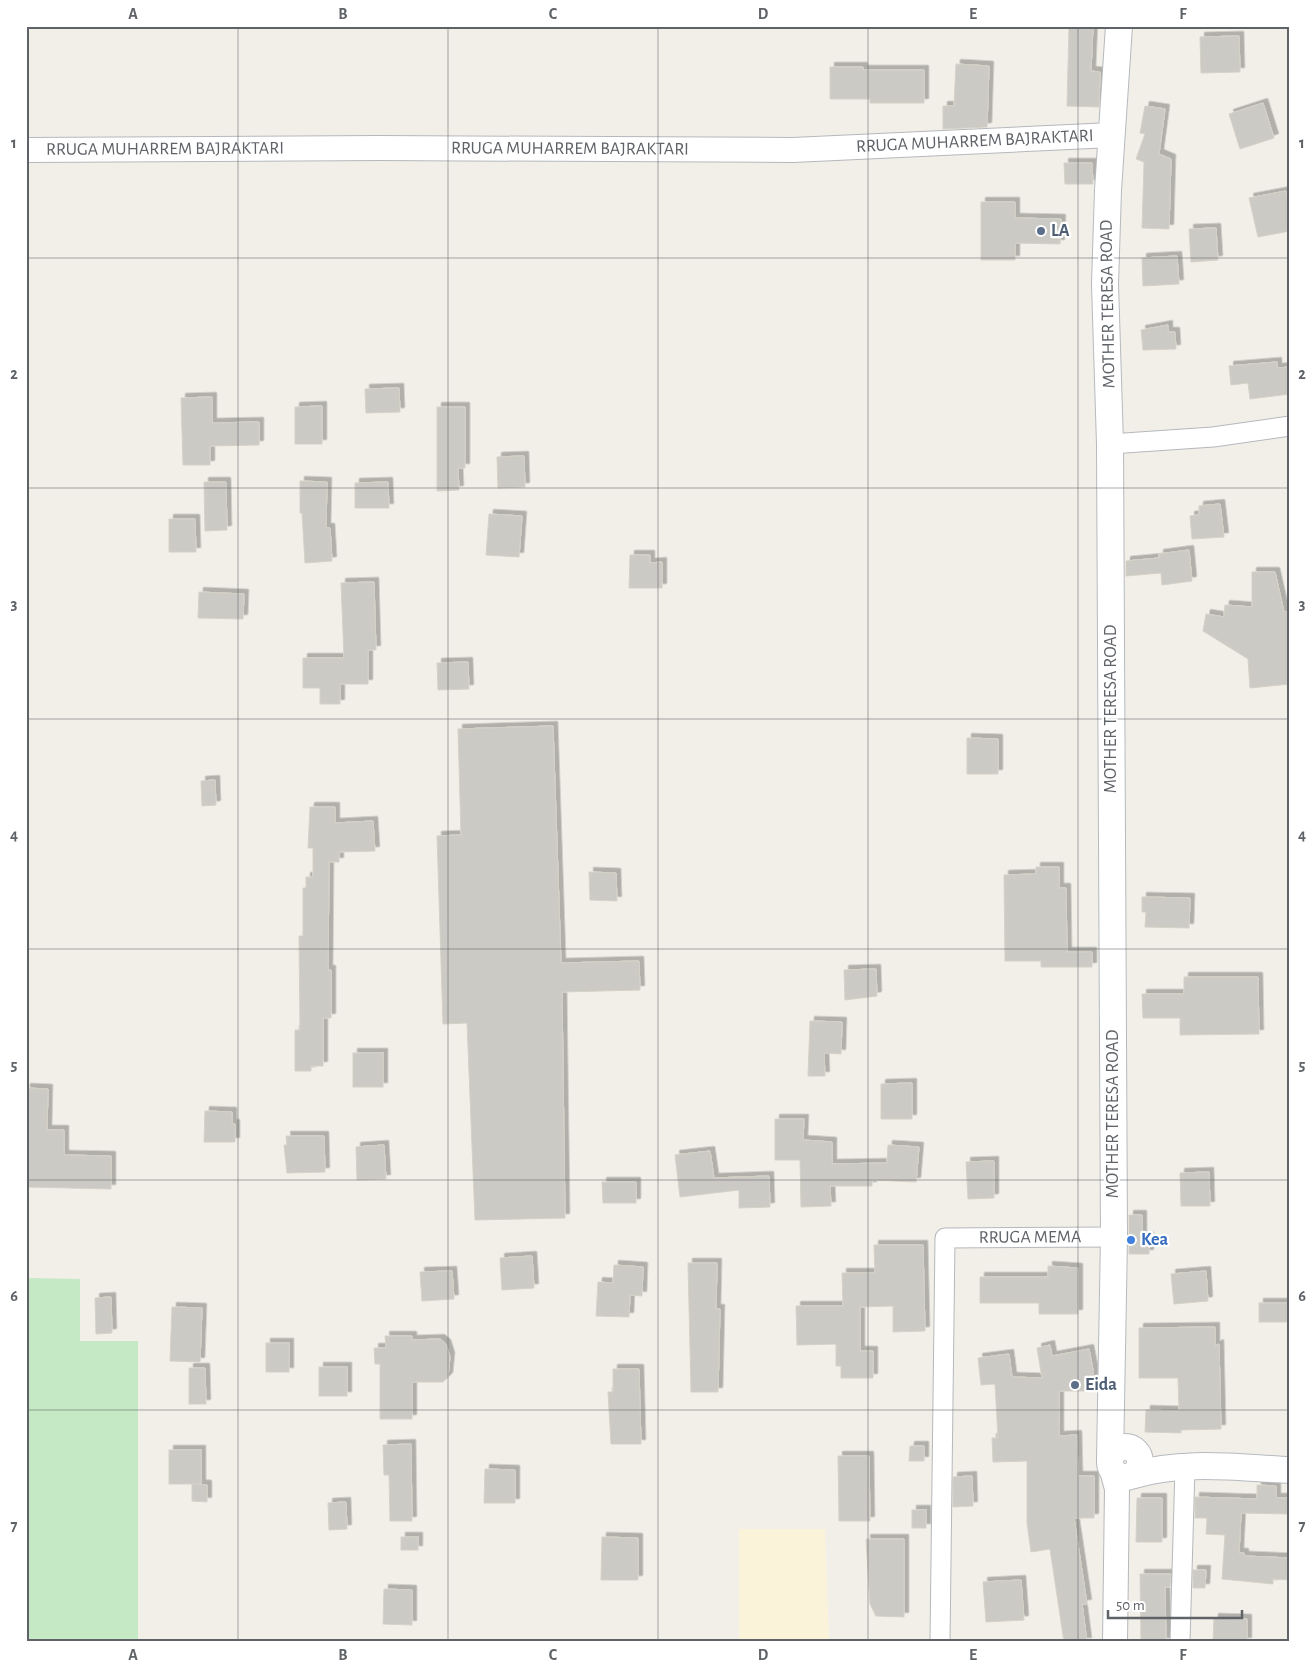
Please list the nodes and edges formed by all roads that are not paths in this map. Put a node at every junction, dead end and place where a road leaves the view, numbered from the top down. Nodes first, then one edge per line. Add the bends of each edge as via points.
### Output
1 (1119, 26) edge
2 (1112, 136) junction
3 (26, 150) edge
4 (1290, 426) edge
5 (1110, 444) junction
6 (1114, 1237) junction
7 (1185, 1466) junction
8 (1125, 1468) junction
9 (1290, 1470) edge
10 (940, 1642) edge
11 (1116, 1642) edge
12 (1180, 1642) edge

1 - 2 main road, MOTHER TERESA ROAD
2 - 3 street, RRUGA MUHARREM BAJRAKTARI via 793,150
2 - 5 main road, MOTHER TERESA ROAD via 1105,284
4 - 5 street
5 - 6 main road, MOTHER TERESA ROAD
6 - 8 main road, MOTHER TERESA ROAD via 1112,1392
6 - 10 street, RRUGA MEMA via 945,1238
7 - 8 main road
7 - 9 main road
7 - 12 street
8 - 11 street

